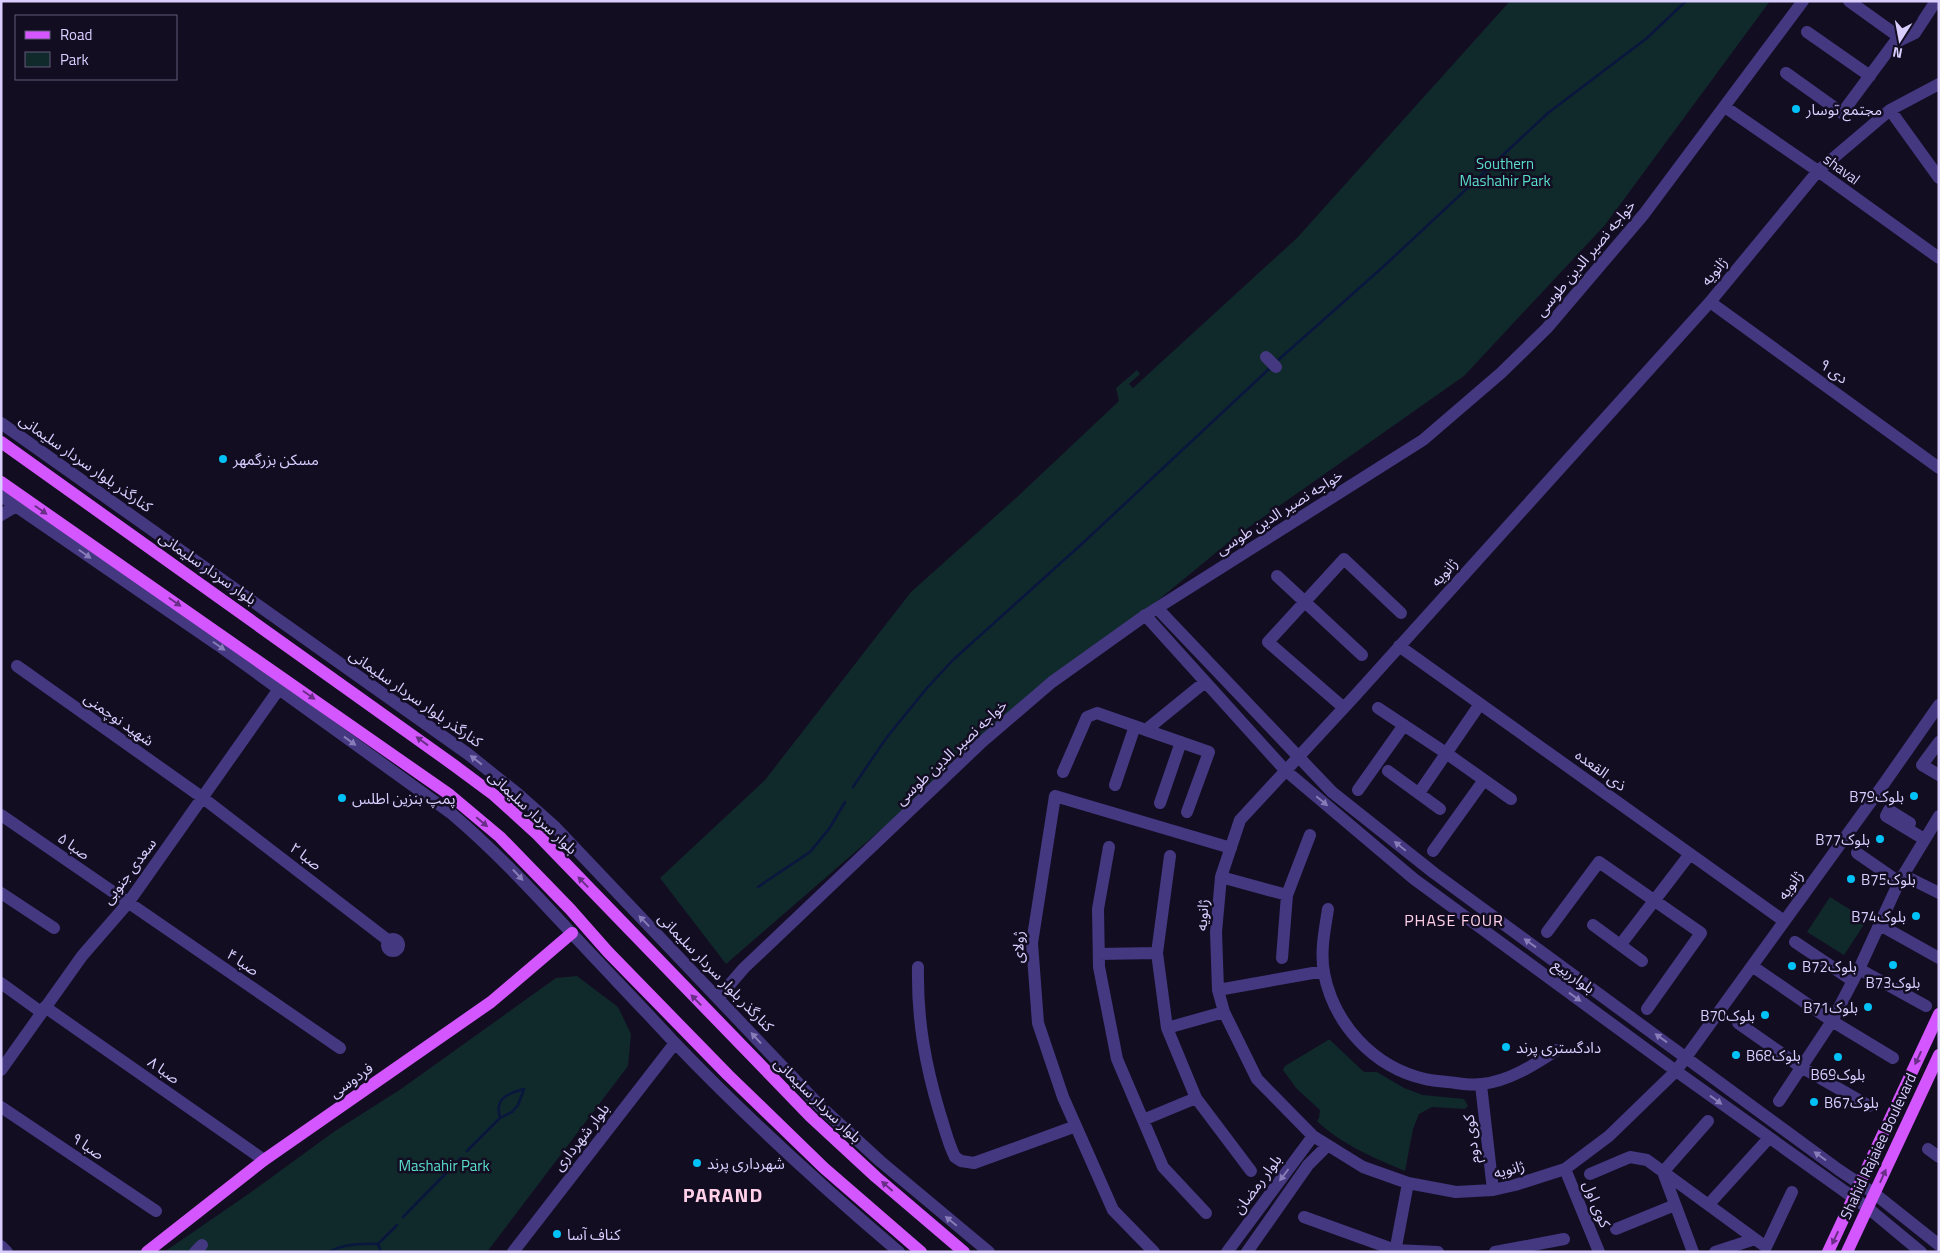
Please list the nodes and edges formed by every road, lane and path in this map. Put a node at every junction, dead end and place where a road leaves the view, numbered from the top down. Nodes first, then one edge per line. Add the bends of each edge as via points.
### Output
1 (1803, 1) edge
2 (1849, 1) edge
3 (1935, 2) edge
4 (1807, 32) dead end
5 (1902, 39) junction
6 (1786, 73) dead end
7 (1870, 76) junction
8 (1939, 84) edge
9 (1726, 107) junction
10 (1890, 110) junction
11 (1818, 171) junction
12 (1939, 178) edge
13 (1939, 258) edge
14 (1710, 302) junction
15 (1266, 357) dead end
16 (1276, 367) dead end
17 (1, 423) edge
18 (1, 442) edge
19 (1939, 468) edge
20 (1, 482) edge
21 (1, 496) edge
22 (16, 506) junction
23 (1, 515) edge
24 (1277, 576) dead end
25 (1305, 602) junction
26 (1157, 608) junction
27 (1401, 613) dead end
28 (1145, 615) junction
29 (307, 641) junction
30 (1399, 646) junction
31 (1362, 655) dead end
32 (16, 666) dead end
33 (330, 675) junction
34 (1205, 682) junction
35 (368, 684) junction
36 (279, 689) junction
37 (1480, 704) junction
38 (1939, 705) edge
39 (1344, 708) junction
40 (1378, 708) dead end
41 (1404, 725) junction
42 (1140, 728) junction
43 (1181, 742) junction
44 (1939, 742) edge
45 (1446, 753) junction
46 (1298, 756) junction
47 (1284, 770) junction
48 (1388, 771) dead end
49 (1062, 772) dead end
50 (1939, 775) edge
51 (1484, 780) junction
52 (1114, 785) dead end
53 (1358, 790) dead end
54 (1419, 793) junction
55 (203, 798) junction
56 (1511, 799) dead end
57 (1160, 803) dead end
58 (1440, 809) dead end
59 (1187, 812) dead end
60 (1, 816) edge
61 (1939, 816) edge
62 (1910, 823) dead end
63 (1310, 835) dead end
64 (1930, 836) edge
65 (1109, 847) dead end
66 (1231, 848) junction
67 (1433, 851) dead end
68 (1857, 853) dead end
69 (1690, 854) junction
70 (1170, 856) dead end
71 (1434, 873) junction
72 (1221, 877) junction
73 (1901, 879) junction
74 (1424, 886) junction
75 (1, 892) edge
76 (1939, 893) edge
77 (1287, 894) junction
78 (1654, 901) junction
79 (128, 903) junction
80 (1328, 908) dead end
81 (1784, 921) junction
82 (1593, 925) dead end
83 (1880, 925) junction
84 (54, 928) dead end
85 (1547, 932) dead end
86 (572, 933) junction
87 (389, 941) dead end
88 (1794, 942) dead end
89 (1621, 944) junction
90 (1157, 953) junction
91 (1099, 954) junction
92 (1282, 958) dead end
93 (1939, 958) edge
94 (1642, 961) dead end
95 (1752, 966) junction
96 (918, 967) dead end
97 (1859, 969) junction
98 (1324, 971) junction
99 (615, 979) junction
100 (1853, 981) junction
101 (1, 983) edge
102 (1218, 990) junction
103 (648, 993) junction
104 (718, 998) junction
105 (1926, 1006) dead end
106 (1647, 1009) dead end
107 (43, 1010) junction
108 (1224, 1012) junction
109 (1939, 1014) edge
110 (1832, 1021) junction
111 (1738, 1023) dead end
112 (1167, 1028) junction
113 (675, 1042) junction
114 (340, 1048) dead end
115 (1557, 1050) dead end
116 (1939, 1055) edge
117 (1687, 1057) junction
118 (1893, 1058) dead end
119 (1801, 1067) junction
120 (1, 1070) edge
121 (1676, 1071) junction
122 (1481, 1084) junction
123 (1196, 1098) junction
124 (1778, 1101) dead end
125 (820, 1106) junction
126 (1869, 1106) dead end
127 (1, 1107) edge
128 (1143, 1120) junction
129 (1708, 1121) dead end
130 (1076, 1126) junction
131 (1322, 1138) junction
132 (1768, 1138) junction
133 (837, 1142) junction
134 (1928, 1149) dead end
135 (1939, 1157) edge
136 (264, 1160) junction
137 (880, 1161) junction
138 (1565, 1169) junction
139 (1839, 1170) junction
140 (1251, 1171) dead end
141 (1663, 1172) junction
142 (1590, 1174) dead end
143 (1830, 1182) junction
144 (1408, 1183) junction
145 (1860, 1184) junction
146 (1493, 1190) junction
147 (1792, 1192) dead end
148 (1875, 1194) junction
149 (1853, 1199) junction
150 (1709, 1204) junction
151 (1675, 1206) junction
152 (1868, 1208) junction
153 (156, 1211) dead end
154 (1899, 1213) junction
155 (1206, 1214) dead end
156 (1304, 1217) dead end
157 (1890, 1226) junction
158 (1616, 1229) dead end
159 (1564, 1239) dead end
160 (1755, 1239) junction
161 (1939, 1245) edge
162 (1, 1246) edge
163 (1395, 1251) edge
164 (7, 1252) edge
165 (148, 1252) edge
166 (513, 1252) edge
167 (899, 1252) edge
168 (921, 1252) edge
169 (964, 1252) edge
170 (989, 1252) edge
171 (1154, 1252) edge
172 (1227, 1252) edge
173 (1246, 1252) edge
174 (1438, 1252) edge
175 (1495, 1252) edge
176 (1599, 1252) edge
177 (1693, 1252) edge
178 (1715, 1252) edge
179 (1828, 1252) edge
180 (1848, 1252) edge
181 (1921, 1252) edge

1 - 9 street, خواجه نصیر الدین طوسی
2 - 5 street
3 - 5 street via 1915,33
4 - 7 street
5 - 7 street via 1894,43
6 - 7 street via 1842,113
8 - 10 street, ژانویه
9 - 11 street, shaval
9 - 26 street, خواجه نصیر الدین طوسی via 1644,214 1547,328 1501,373 1423,440
10 - 11 street, ژانویه
10 - 12 street
11 - 13 street, shaval
11 - 14 street, ژانویه
14 - 19 street, ۹ دی
14 - 30 street, ژانویه
15 - 16 street
17 - 29 street, کنارگذر بلوار سردار سلیمانی
18 - 33 main road, بلوار سردار سلیمانی
20 -> 103 main road via 450,794 500,837
21 - 22 street
22 - 23 street
22 -> 36 street
24 - 25 street
25 - 27 street via 1344,559
25 - 31 street
25 - 39 street via 1268,642
26 - 28 street, خواجه نصیر الدین طوسی
26 - 46 street, بلوارربیع
28 - 34 street, بلوارربیع
28 - 104 street, خواجه نصیر الدین طوسی via 1052,682 982,742 744,968
29 - 33 street
29 - 35 street, کنارگذر بلوار سردار سلیمانی
30 - 37 street, ذی القعده
30 - 39 street, ژانویه
32 - 55 street, شهید نوچمنی
33 - 35 street
133 -> 33 main road, بلوار سردار سلیمانی via 537,834 494,795
34 - 42 street
34 - 47 street, بلوارربیع
104 -> 35 street, کنارگذر بلوار سردار سلیمانی via 554,826 468,754
36 - 55 street, سعدی جنوبی
36 -> 86 street via 452,814 514,870
37 - 45 street
37 - 69 street, ذی القعده
38 - 81 street, ژانویه
39 - 46 street, ژانویه
40 - 41 street
41 - 45 street
41 - 53 street
42 - 43 street
42 - 49 street via 1097,713 1087,717
42 - 52 street
43 - 57 street
43 - 59 street via 1209,752
44 - 50 street via 1922,765
45 - 51 street
45 - 54 street
46 - 47 street, ژانویه
71 -> 46 street, بلوارربیع via 1332,792
47 - 66 street, ژانویه via 1240,820
47 -> 74 street, بلوارربیع
48 - 54 street
51 - 56 street
51 - 67 street
54 - 58 street
55 - 79 street, سعدی جنوبی
55 - 87 street, صبا ۲
60 - 79 street, صبا ۵
61 - 64 street
62 - 64 street via 1889,810 1886,816
63 - 77 street
64 - 73 street
65 - 91 street via 1098,909
66 - 72 street, ژانویه
66 - 130 street, ژولای via 1055,796 1032,943 1038,1023
68 - 73 street
69 - 78 street
69 - 81 street, ذی القعده
70 - 90 street
71 - 74 street
117 -> 71 street, بلوارربیع
72 - 77 street
72 - 102 street, ژانویه via 1216,932
73 - 76 street
73 - 83 street
74 -> 121 street, بلوارربیع
75 - 84 street
77 - 92 street
78 - 85 street via 1598,862
78 - 89 street
78 - 106 street via 1701,933
79 - 107 street, سعدی جنوبی via 82,956
79 - 114 street, صبا ۴
80 - 98 street via 1323,943
81 - 95 street, ژانویه
82 - 89 street
83 - 93 street
83 - 97 street
86 - 99 street
86 - 136 main road, فردوسی via 491,1002
88 - 100 street
89 - 94 street
90 - 91 street
90 - 112 street
91 - 128 street via 1117,1059
95 - 110 street
95 - 117 street, ژانویه
96 - 130 street via 917,1003 924,1048 934,1093 955,1158 974,1163
97 - 100 street
97 - 105 street
98 - 102 street
98 - 122 street via 1335,1007 1348,1030 1371,1053 1396,1068 1425,1079
99 - 103 street
99 - 113 street
100 - 110 street
101 - 107 street, صبا ۸
102 - 108 street, ژانویه
103 - 168 main road via 824,1168
125 -> 104 street, کنارگذر بلوار سردار سلیمانی
107 - 120 street, سعدی جنوبی
107 - 136 street, صبا ۸
108 - 112 street
108 - 131 street, ژانویه via 1257,1079
109 -> 145 main road, Shahid Rajaiee Boulevard
110 - 118 street
110 - 119 street
111 - 119 street
112 - 123 street
113 - 166 street, بلوار شهرداری
113 - 167 street via 812,1177
115 - 122 street via 1527,1069
148 -> 116 main road, Shahid Rajaiee Boulevard
117 - 121 street, ژانویه
139 -> 117 street, بلوارربیع
119 - 124 street
119 - 126 street
121 -> 132 street, بلوارربیع
121 - 138 street, ژانویه via 1609,1136
122 - 146 street, کوی دوم
123 - 128 street
123 - 140 street
125 - 133 street
125 - 137 street, کنارگذر بلوار سردار سلیمانی
127 - 153 street, صبا ۹
128 - 155 street via 1163,1167
129 - 141 street
130 - 171 street, ژولای via 1113,1210
131 - 144 street, ژانویه via 1363,1167
131 -> 172 street, بلوار رمضان
131 - 173 street, بلوار رمضان via 1308,1164
132 - 143 street, بلوارربیع
132 - 150 street
133 - 137 street
169 -> 133 main road, بلوار سردار سلیمانی
134 - 135 street
136 - 165 main road, فردوسی
170 -> 137 street, کنارگذر بلوار سردار سلیمانی
138 - 146 street, ژانویه
138 - 176 street, کوی اول
139 - 143 street via 1839,1179
139 - 145 street, بلوارربیع
141 - 142 street via 1647,1160 1630,1157
141 - 150 street
141 - 151 street
143 - 149 street, بلوارربیع
144 - 146 street, ژانویه via 1456,1192
144 - 163 street
145 - 148 street, بلوارربیع
145 - 149 main road, Shahid Rajaiee Boulevard
147 - 160 street via 1766,1248
148 - 152 main road, Shahid Rajaiee Boulevard
148 - 154 street, بلوارربیع
149 - 152 street, بلوارربیع
149 -> 179 main road, Shahid Rajaiee Boulevard
150 - 160 street
151 - 158 street
151 - 177 street
152 - 157 street, بلوارربیع
152 - 180 main road, Shahid Rajaiee Boulevard
154 - 157 street via 1891,1217
154 - 161 street, بلوارربیع
156 - 163 street
157 - 181 street, بلوارربیع
159 - 175 street
160 - 178 street
162 - 164 street
163 - 174 street

